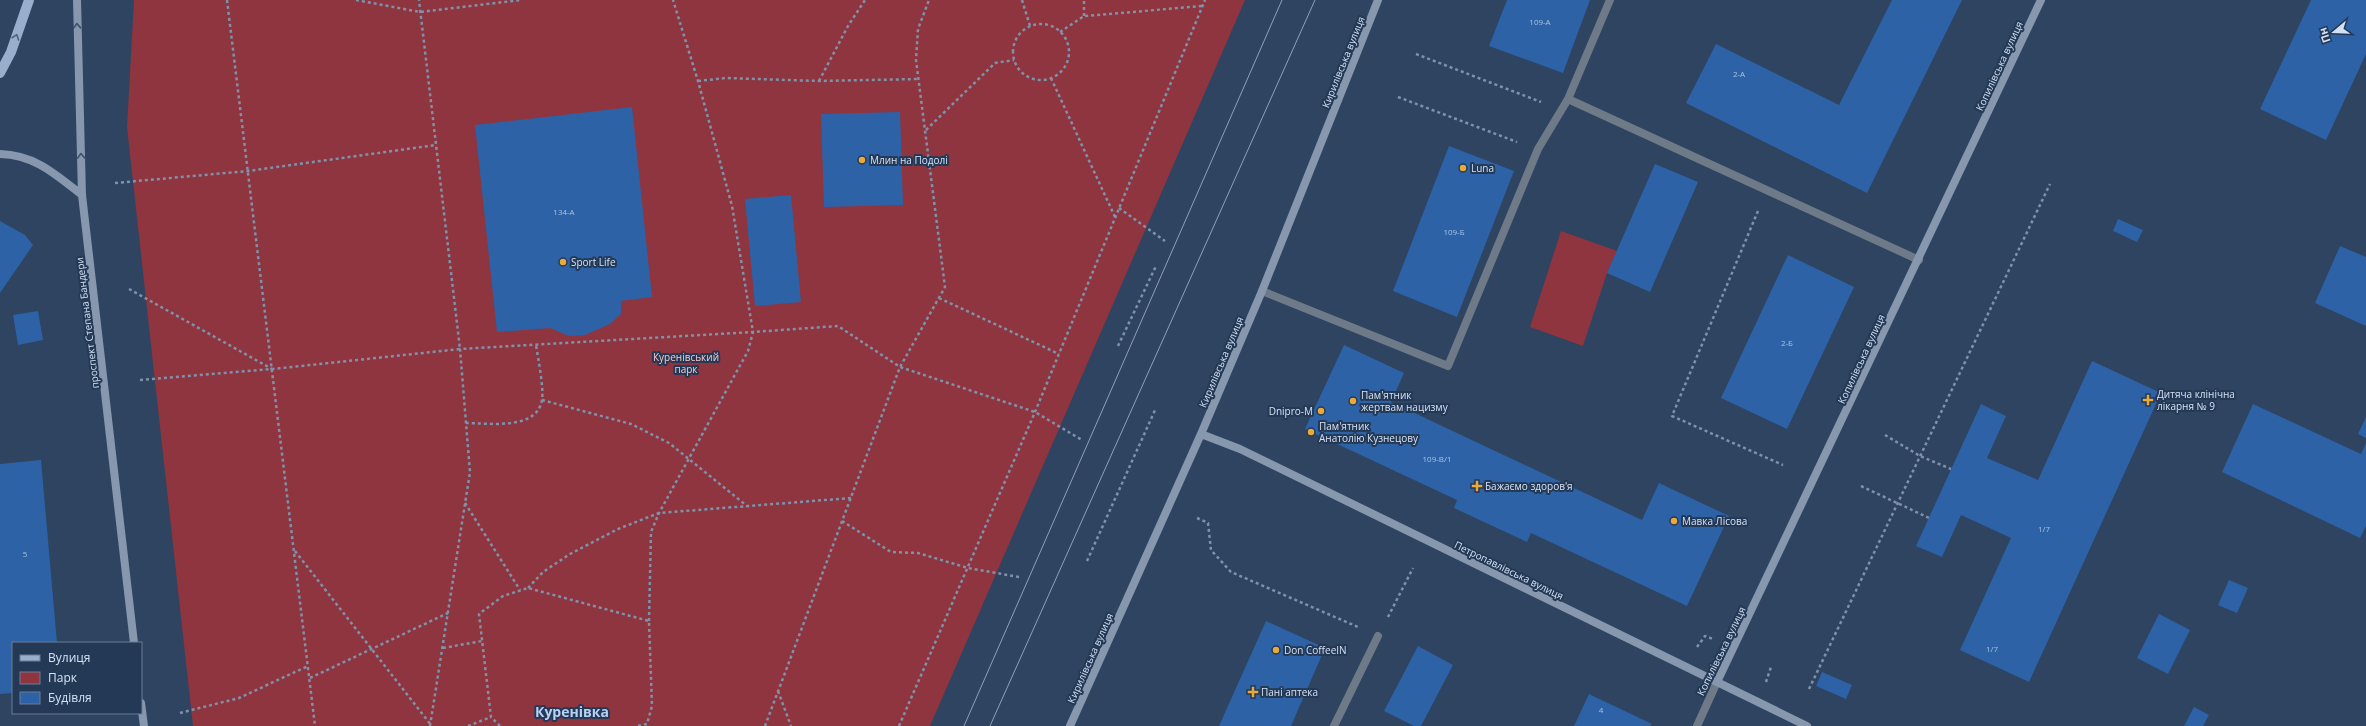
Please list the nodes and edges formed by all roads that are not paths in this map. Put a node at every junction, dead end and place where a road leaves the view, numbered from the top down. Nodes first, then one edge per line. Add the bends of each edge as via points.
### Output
1 (29, 0) edge
2 (77, 0) edge
3 (1378, 0) edge
4 (1610, 0) edge
5 (2041, 0) edge
6 (0, 73) edge
7 (1568, 99) junction
8 (0, 154) edge
9 (82, 195) junction
10 (1919, 260) junction
11 (1262, 291) junction
12 (1201, 434) junction
13 (1378, 636) road end
14 (134, 642) edge
15 (1717, 682) junction
16 (142, 711) edge
17 (144, 726) edge
18 (1070, 726) edge
19 (1334, 726) edge
20 (1697, 726) edge
21 (1807, 726) edge

6 -> 1 main road via 11,52
9 -> 2 main road, проспект Степана Бандери
3 - 11 main road, Кирилівська вулиця
4 - 7 street
5 - 10 main road, Копилівська вулиця
7 - 10 street
7 - 11 street via 1538,149 1448,366
8 - 9 main road via 13,155 42,164
9 - 14 main road, проспект Степана Бандери
10 - 15 main road, Копилівська вулиця
11 - 12 main road, Кирилівська вулиця
12 - 15 main road, Петропавлівська вулиця via 1240,449
12 - 18 main road, Кирилівська вулиця
13 - 19 street
15 - 20 street, Копилівська вулиця
15 - 21 main road, Петропавлівська вулиця
16 - 17 main road

